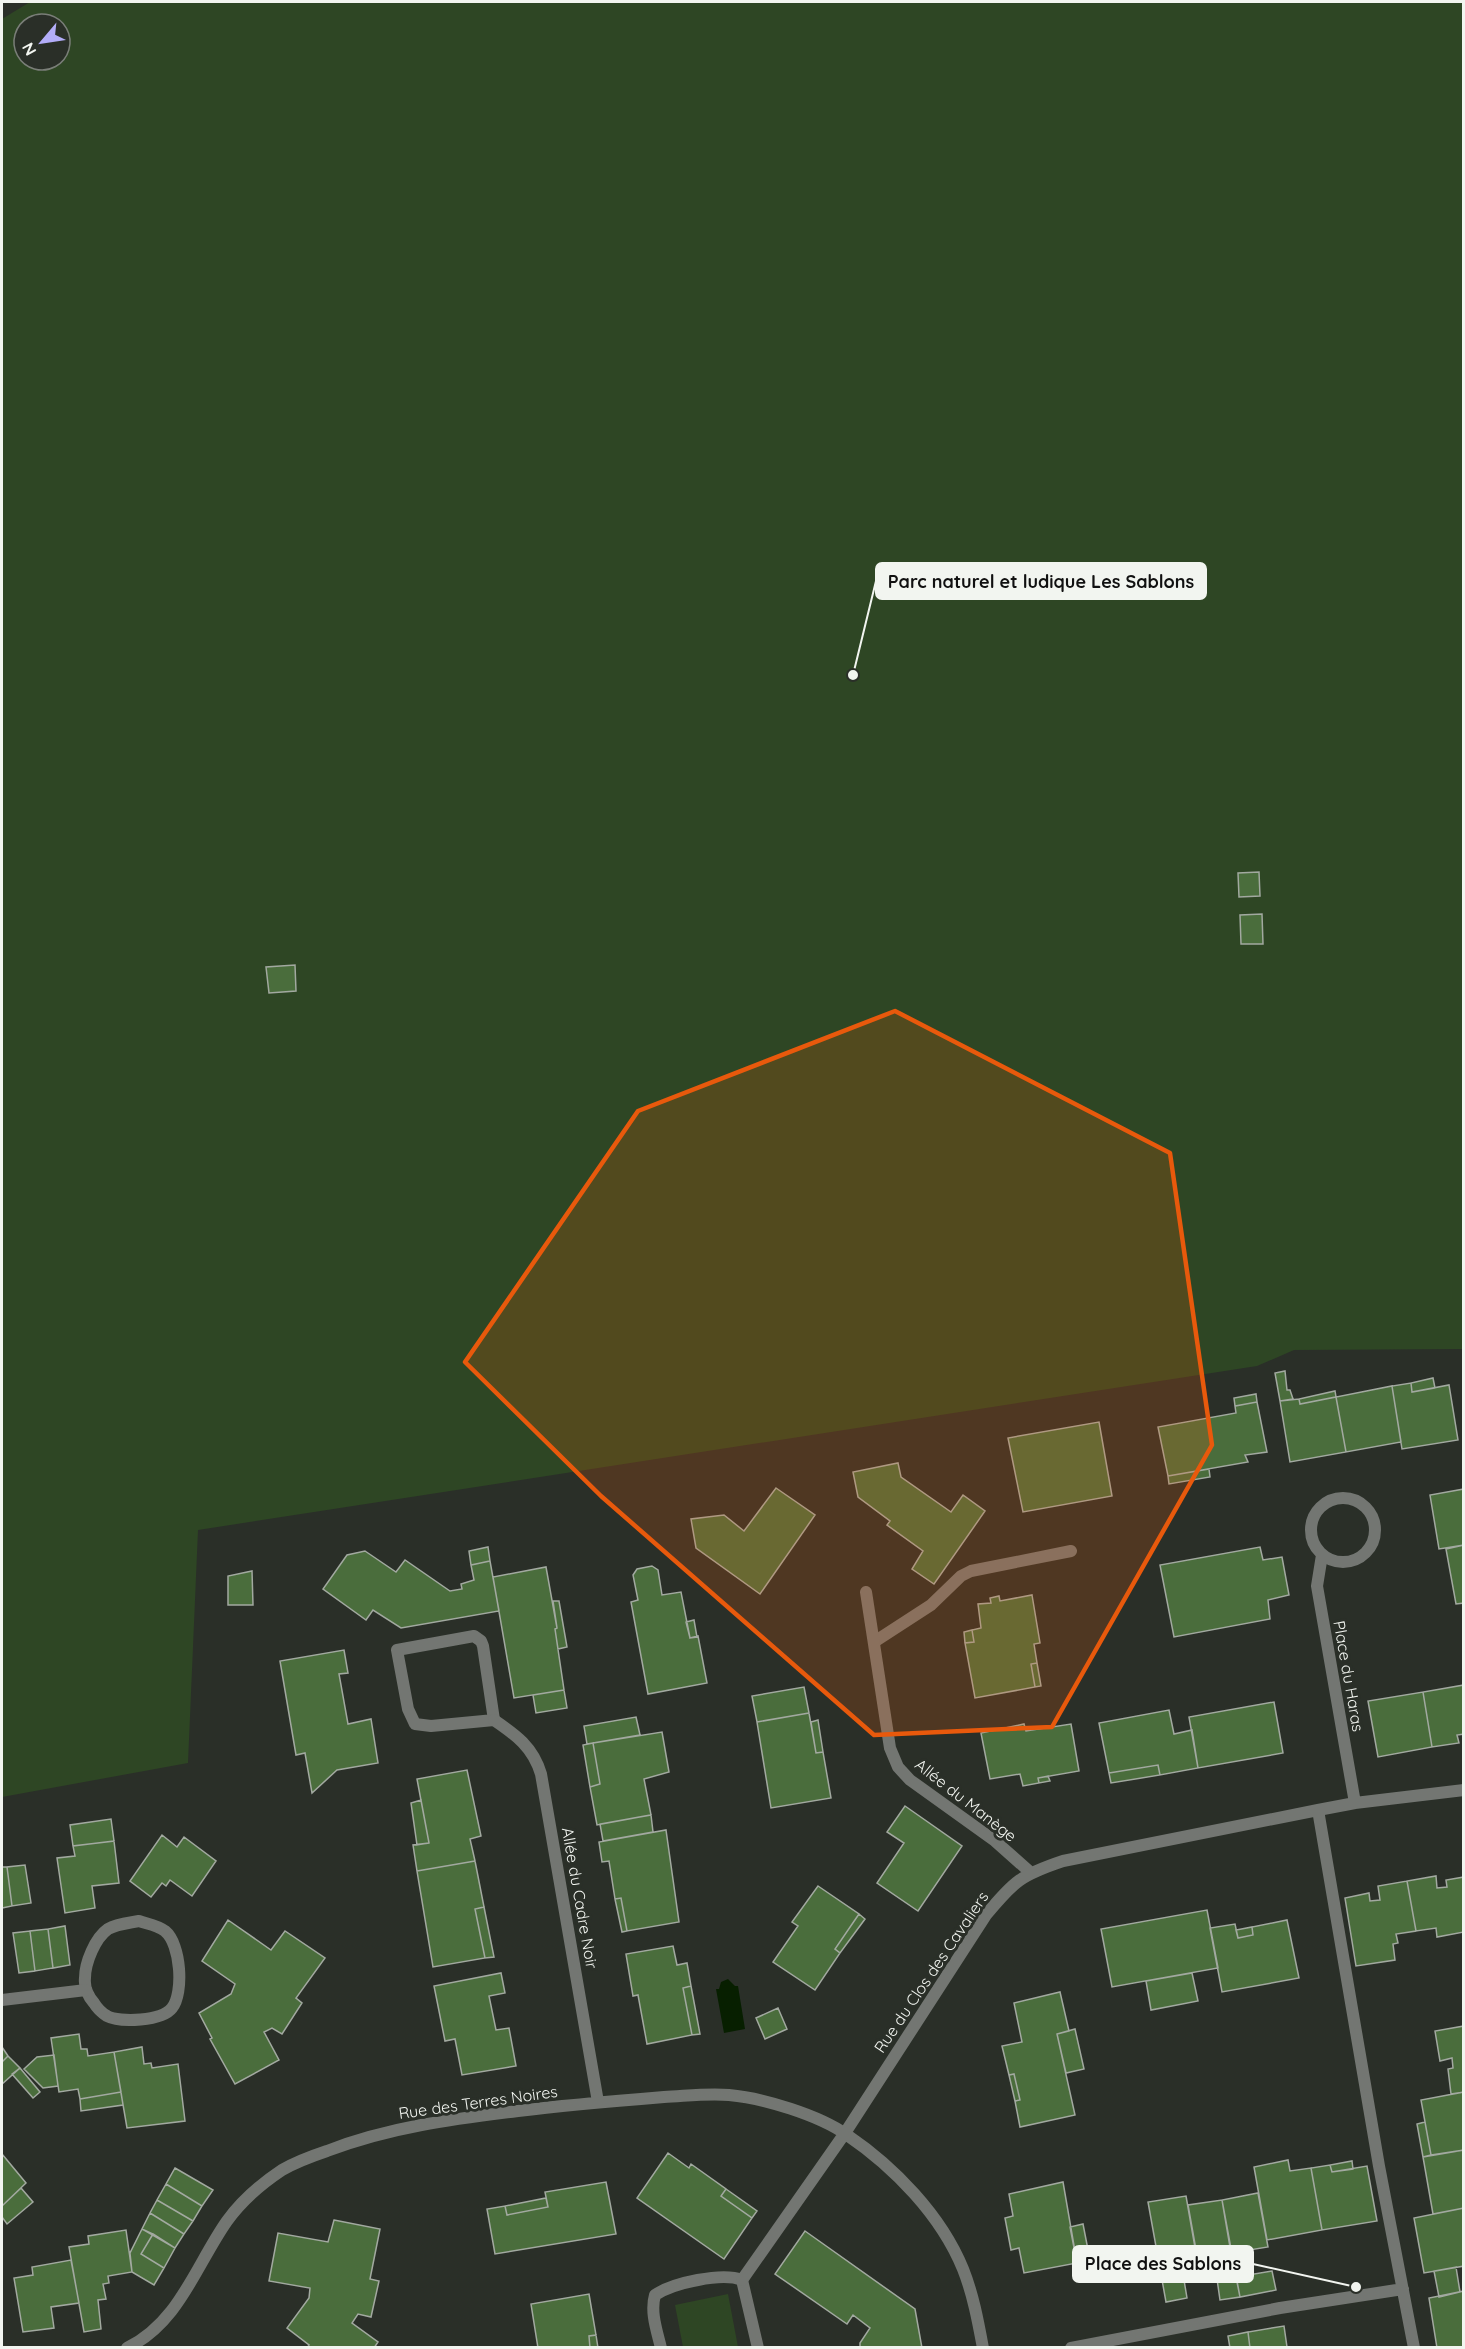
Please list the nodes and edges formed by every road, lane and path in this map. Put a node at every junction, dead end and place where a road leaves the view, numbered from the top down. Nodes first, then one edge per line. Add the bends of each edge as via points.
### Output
1 (1071, 1551) dead end
2 (1322, 1555) junction
3 (866, 1592) dead end
4 (874, 1642) junction
5 (494, 1720) junction
6 (1464, 1790) edge
7 (1355, 1803) junction
8 (1318, 1810) junction
9 (1030, 1872) junction
10 (86, 1990) junction
11 (2, 2001) edge
12 (598, 2102) junction
13 (845, 2133) junction
14 (742, 2280) junction
15 (1403, 2289) junction
16 (127, 2348) edge
17 (661, 2348) edge
18 (758, 2348) edge
19 (983, 2348) edge
20 (1071, 2348) edge
21 (1414, 2348) edge

1 - 4 street via 971,1571 931,1605
2 - 2 street, Place du Haras via 1311,1536 1314,1515 1329,1500 1340,1497 1361,1502 1374,1519 1374,1540 1369,1549 1353,1561 1342,1563
2 - 7 street, Place du Haras via 1317,1586
3 - 4 street, Allée du Manège
4 - 9 street, Allée du Manège via 890,1748 898,1767
5 - 5 street via 483,1646 477,1637 397,1650 408,1709 415,1724
5 - 12 street, Allée du Cadre Noir via 530,1748 541,1774
6 - 7 street, Rue du Clos des Cavaliers
7 - 8 street, Rue du Clos des Cavaliers
8 - 9 street, Rue du Clos des Cavaliers via 1063,1861
8 - 15 street
9 - 13 street, Rue du Clos des Cavaliers via 1008,1888 986,1915
10 - 10 street via 94,2004 115,2019 161,2016 171,2011 177,2000 179,1970 174,1943 155,1925 139,1922 108,1929 91,1955 84,1977
10 - 11 street
12 - 13 street, Rue des Terres Noires via 730,2095 799,2110
12 - 16 street, Rue des Terres Noires via 401,2128 352,2141 286,2168 249,2195 227,2221 169,2313
13 - 14 street
13 - 19 street, Rue des Terres Noires via 917,2197 943,2231 963,2269
14 - 17 street via 727,2276 675,2285 655,2295 652,2303
14 - 18 street
15 - 20 street
15 - 21 street

